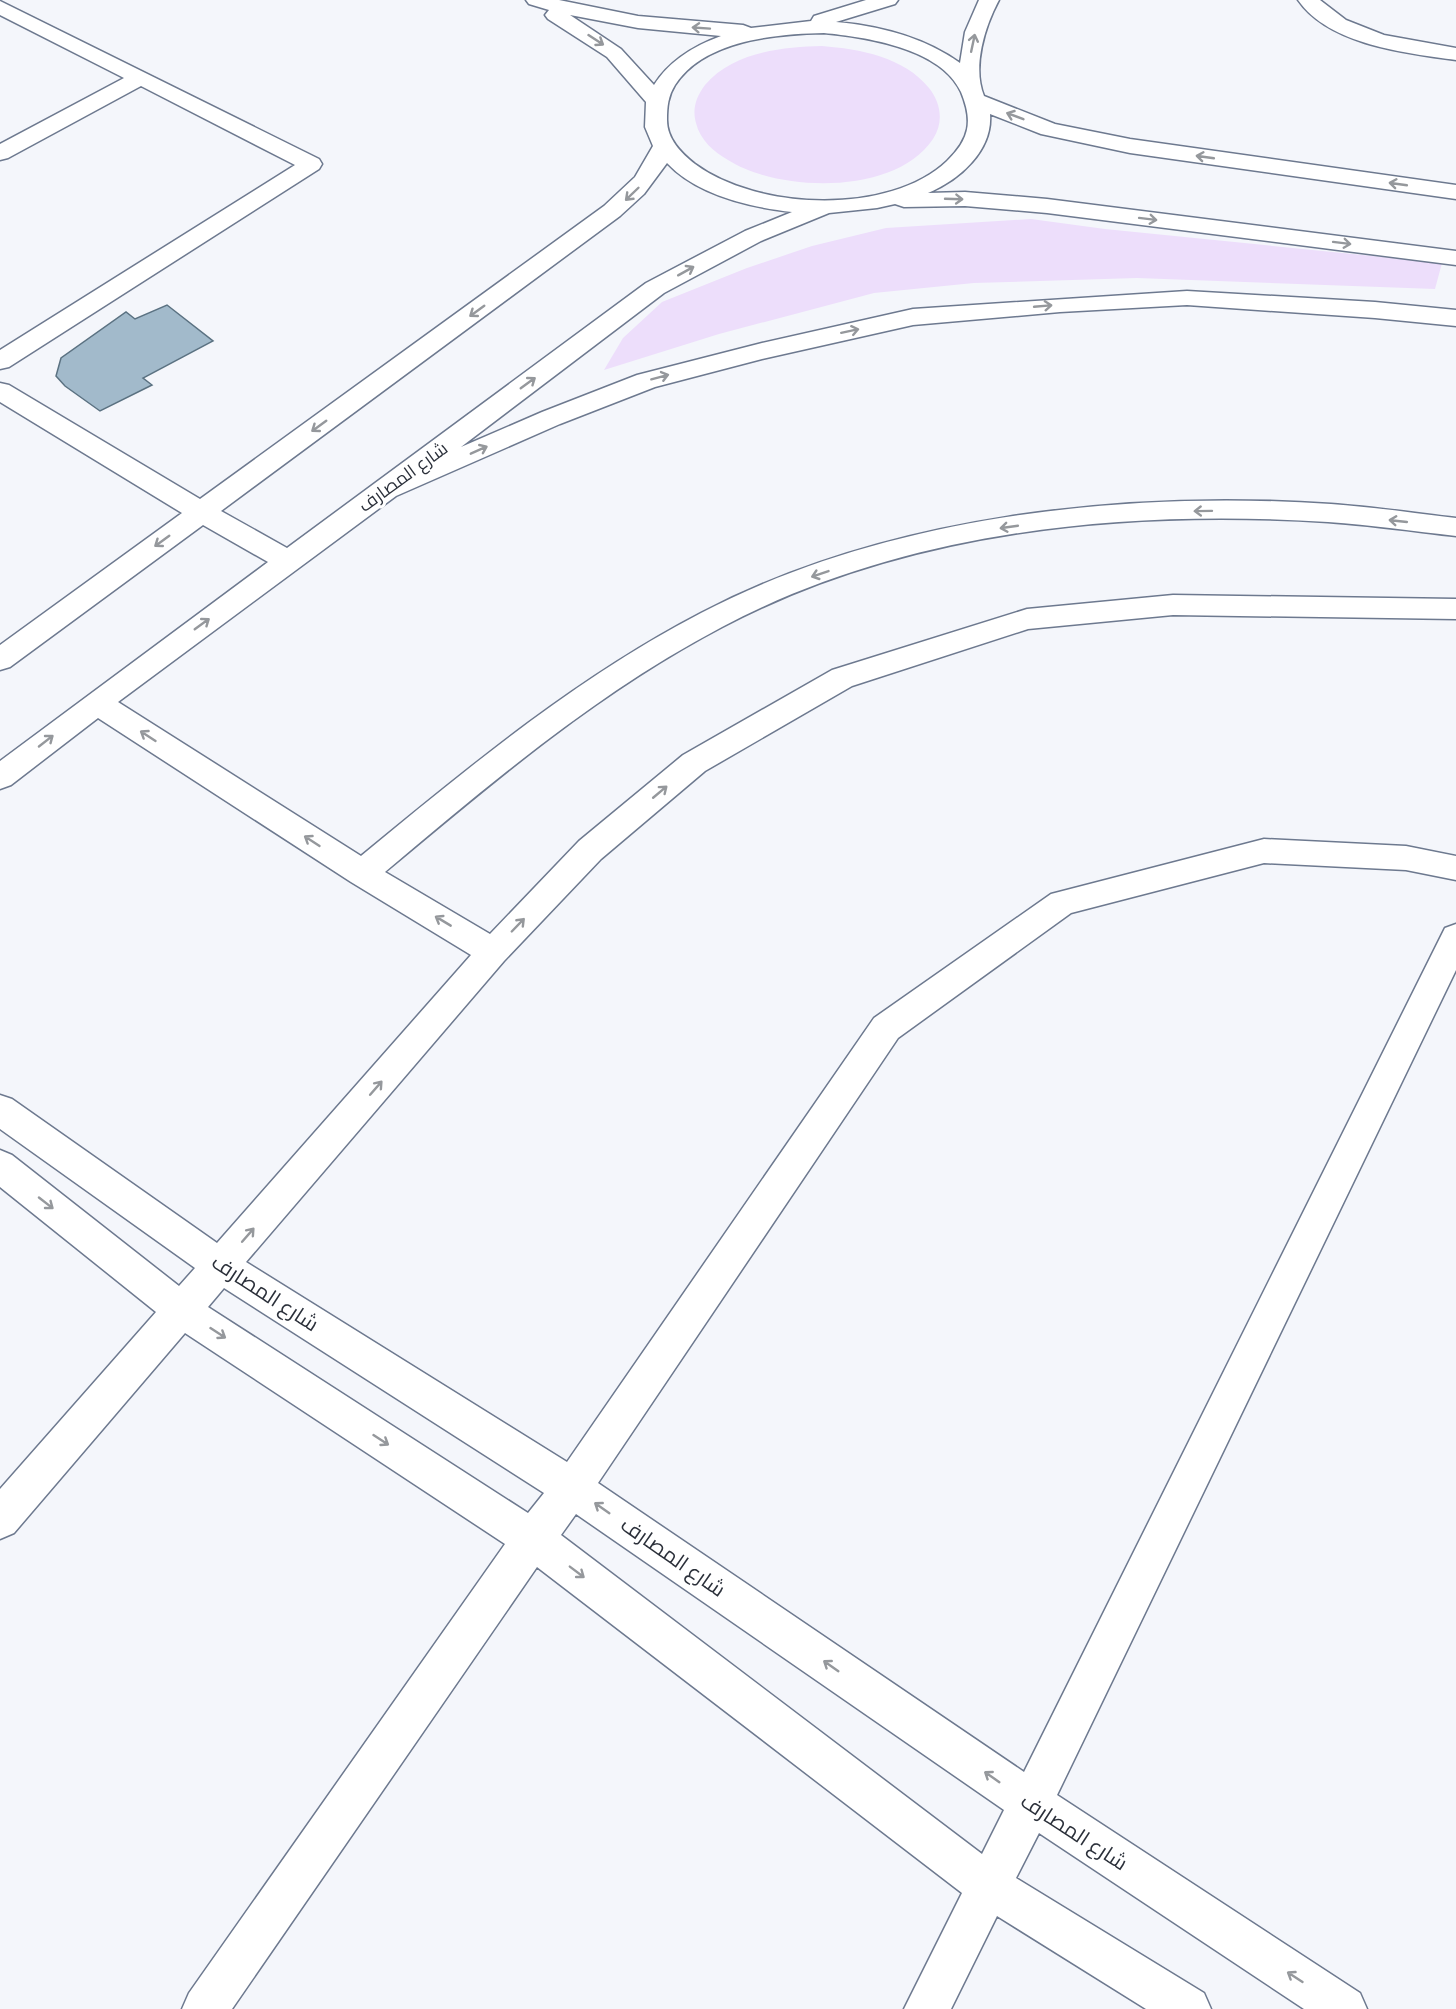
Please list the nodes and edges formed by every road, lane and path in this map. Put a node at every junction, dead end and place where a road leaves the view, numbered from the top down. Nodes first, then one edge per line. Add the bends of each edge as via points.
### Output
1 (527, 0) edge
2 (536, 0) edge
3 (888, 0) edge
4 (989, 0) edge
5 (1308, 0) edge
6 (0, 7) edge
7 (800, 27) junction
8 (759, 32) junction
9 (1456, 54) edge
10 (140, 78) junction
11 (973, 94) junction
12 (657, 101) junction
13 (664, 146) junction
14 (0, 153) edge
15 (1456, 192) edge
16 (875, 202) junction
17 (824, 207) junction
18 (1456, 258) edge
19 (1456, 318) edge
20 (0, 361) edge
21 (0, 390) edge
22 (387, 490) junction
23 (201, 512) junction
24 (1456, 527) edge
25 (288, 561) junction
26 (1456, 609) edge
27 (0, 660) edge
28 (97, 703) junction
29 (0, 777) edge
30 (1456, 868) edge
31 (362, 873) junction
32 (1456, 937) edge
33 (493, 952) junction
34 (0, 1110) edge
35 (0, 1166) edge
36 (220, 1266) junction
37 (181, 1310) junction
38 (572, 1488) junction
39 (0, 1519) edge
40 (533, 1539) junction
41 (1031, 1803) junction
42 (989, 1886) junction
43 (205, 2009) edge
44 (927, 2009) edge
45 (1188, 2009) edge
46 (1344, 2009) edge

1 -> 12 street via 614,52
8 -> 2 street via 652,25
3 - 7 street
11 -> 4 street via 969,65 972,43
5 - 9 street via 1317,10 1379,41
6 - 10 street
7 - 8 street
7 - 11 street via 848,28 892,37 946,64
8 - 12 street via 719,44 686,62 667,80
10 - 14 street
10 - 20 street via 310,164
15 -> 11 street via 1130,146 1049,129
11 - 16 street via 980,114 979,128 960,161 938,179
12 - 13 street via 656,123
13 - 17 street via 689,170 726,190 773,203
13 -> 23 street via 654,168 636,191 612,211
16 - 17 street
16 -> 18 street via 930,198 1001,201
22 -> 17 street, شارع المصارف via 655,288 753,236
22 -> 19 street via 646,381 913,317 1187,298
21 - 23 street
22 - 25 street, شارع المصارف
23 - 25 street
23 -> 27 street
24 -> 31 street via 1313,512 1130,512 964,534 877,555 732,609 661,649 574,703
28 -> 25 street, شارع المصارف
33 -> 26 street via 590,850 694,763 842,678 1027,618 1173,605
29 -> 28 street, شارع المصارف
31 -> 28 street
30 - 38 street via 1406,858 1264,851 1062,903 886,1028
33 -> 31 street
32 - 41 street
36 -> 33 street
34 - 36 street, شارع المصارف
35 -> 37 street
36 - 37 street
36 - 38 street, شارع المصارف
37 - 39 street
37 -> 40 street
38 - 40 street
41 -> 38 street, شارع المصارف
40 -> 42 street
40 - 43 street
41 - 42 street
46 -> 41 street, شارع المصارف
42 - 44 street
42 - 45 street

